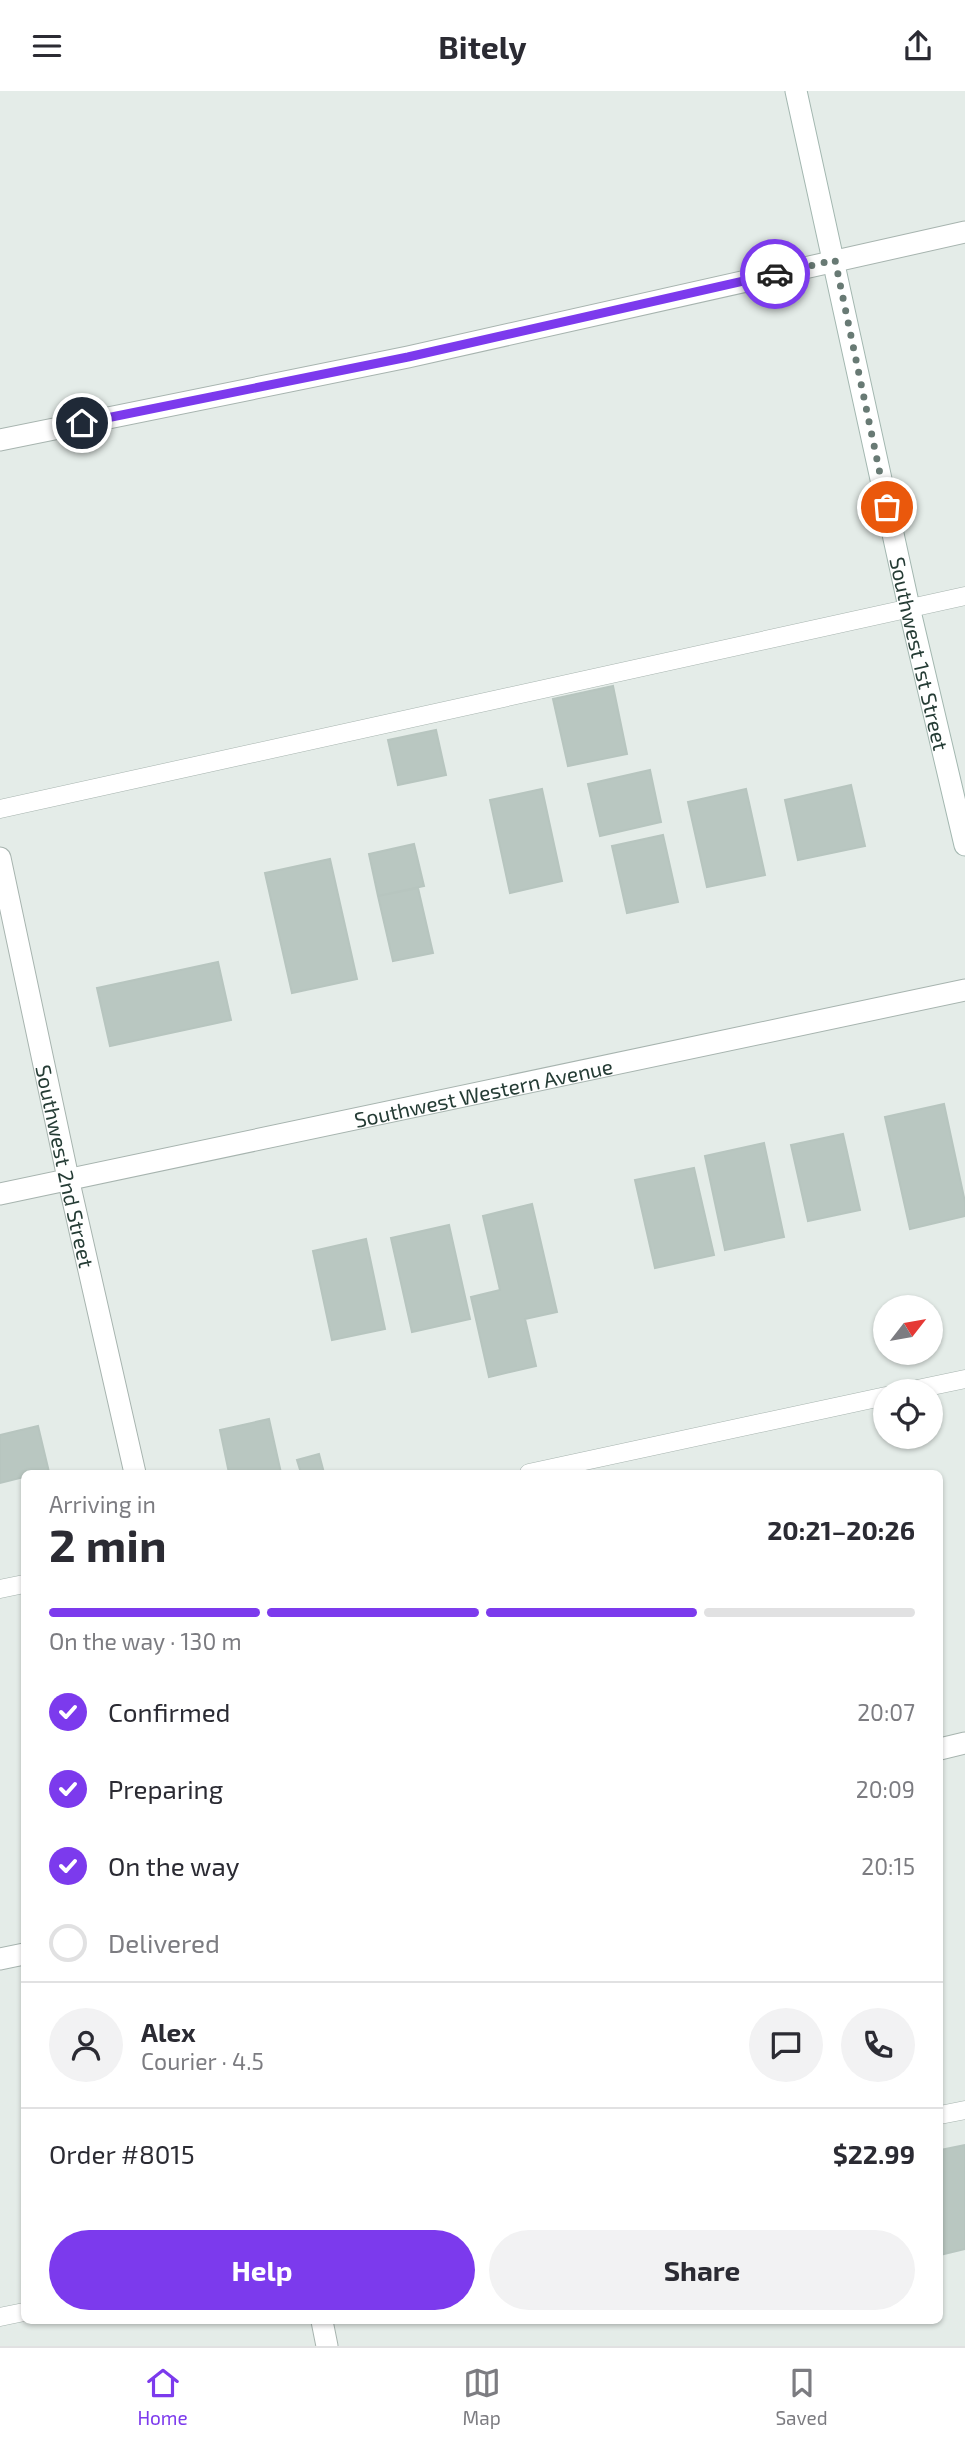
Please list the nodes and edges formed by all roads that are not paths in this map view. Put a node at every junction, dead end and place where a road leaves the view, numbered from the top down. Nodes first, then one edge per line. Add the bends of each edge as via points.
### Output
1 (796, 91) edge
2 (965, 232) edge
3 (835, 260) junction
4 (0, 440) edge
5 (965, 596) edge
6 (909, 607) junction
7 (0, 809) edge
8 (965, 845) edge
9 (0, 858) edge
10 (965, 990) edge
11 (68, 1178) junction
12 (0, 1194) edge
13 (965, 1379) edge
14 (943, 1384) edge
15 (873, 1399) edge
16 (134, 1470) edge
17 (543, 1470) edge
18 (21, 1585) edge
19 (0, 1589) edge
20 (965, 1743) edge
21 (943, 1748) edge
22 (21, 1955) edge
23 (0, 1959) edge
24 (965, 2110) edge
25 (943, 2114) edge
26 (21, 2313) edge
27 (0, 2317) edge
28 (323, 2324) edge
29 (327, 2346) edge

1 - 3 street, Southwest 1st Street
2 - 3 street
3 - 4 street via 408,357
3 - 6 street, Southwest 1st Street
5 - 6 lane
6 - 7 lane
6 - 8 street, Southwest 1st Street
9 - 11 street, Southwest 2nd Street
10 - 11 street, Southwest Western Avenue
11 - 12 street, Southwest Western Avenue
11 - 16 street, Southwest 2nd Street
13 - 14 lane
15 - 17 lane
18 - 19 lane
20 - 21 street
22 - 23 street
24 - 25 lane
26 - 27 lane
28 - 29 street

